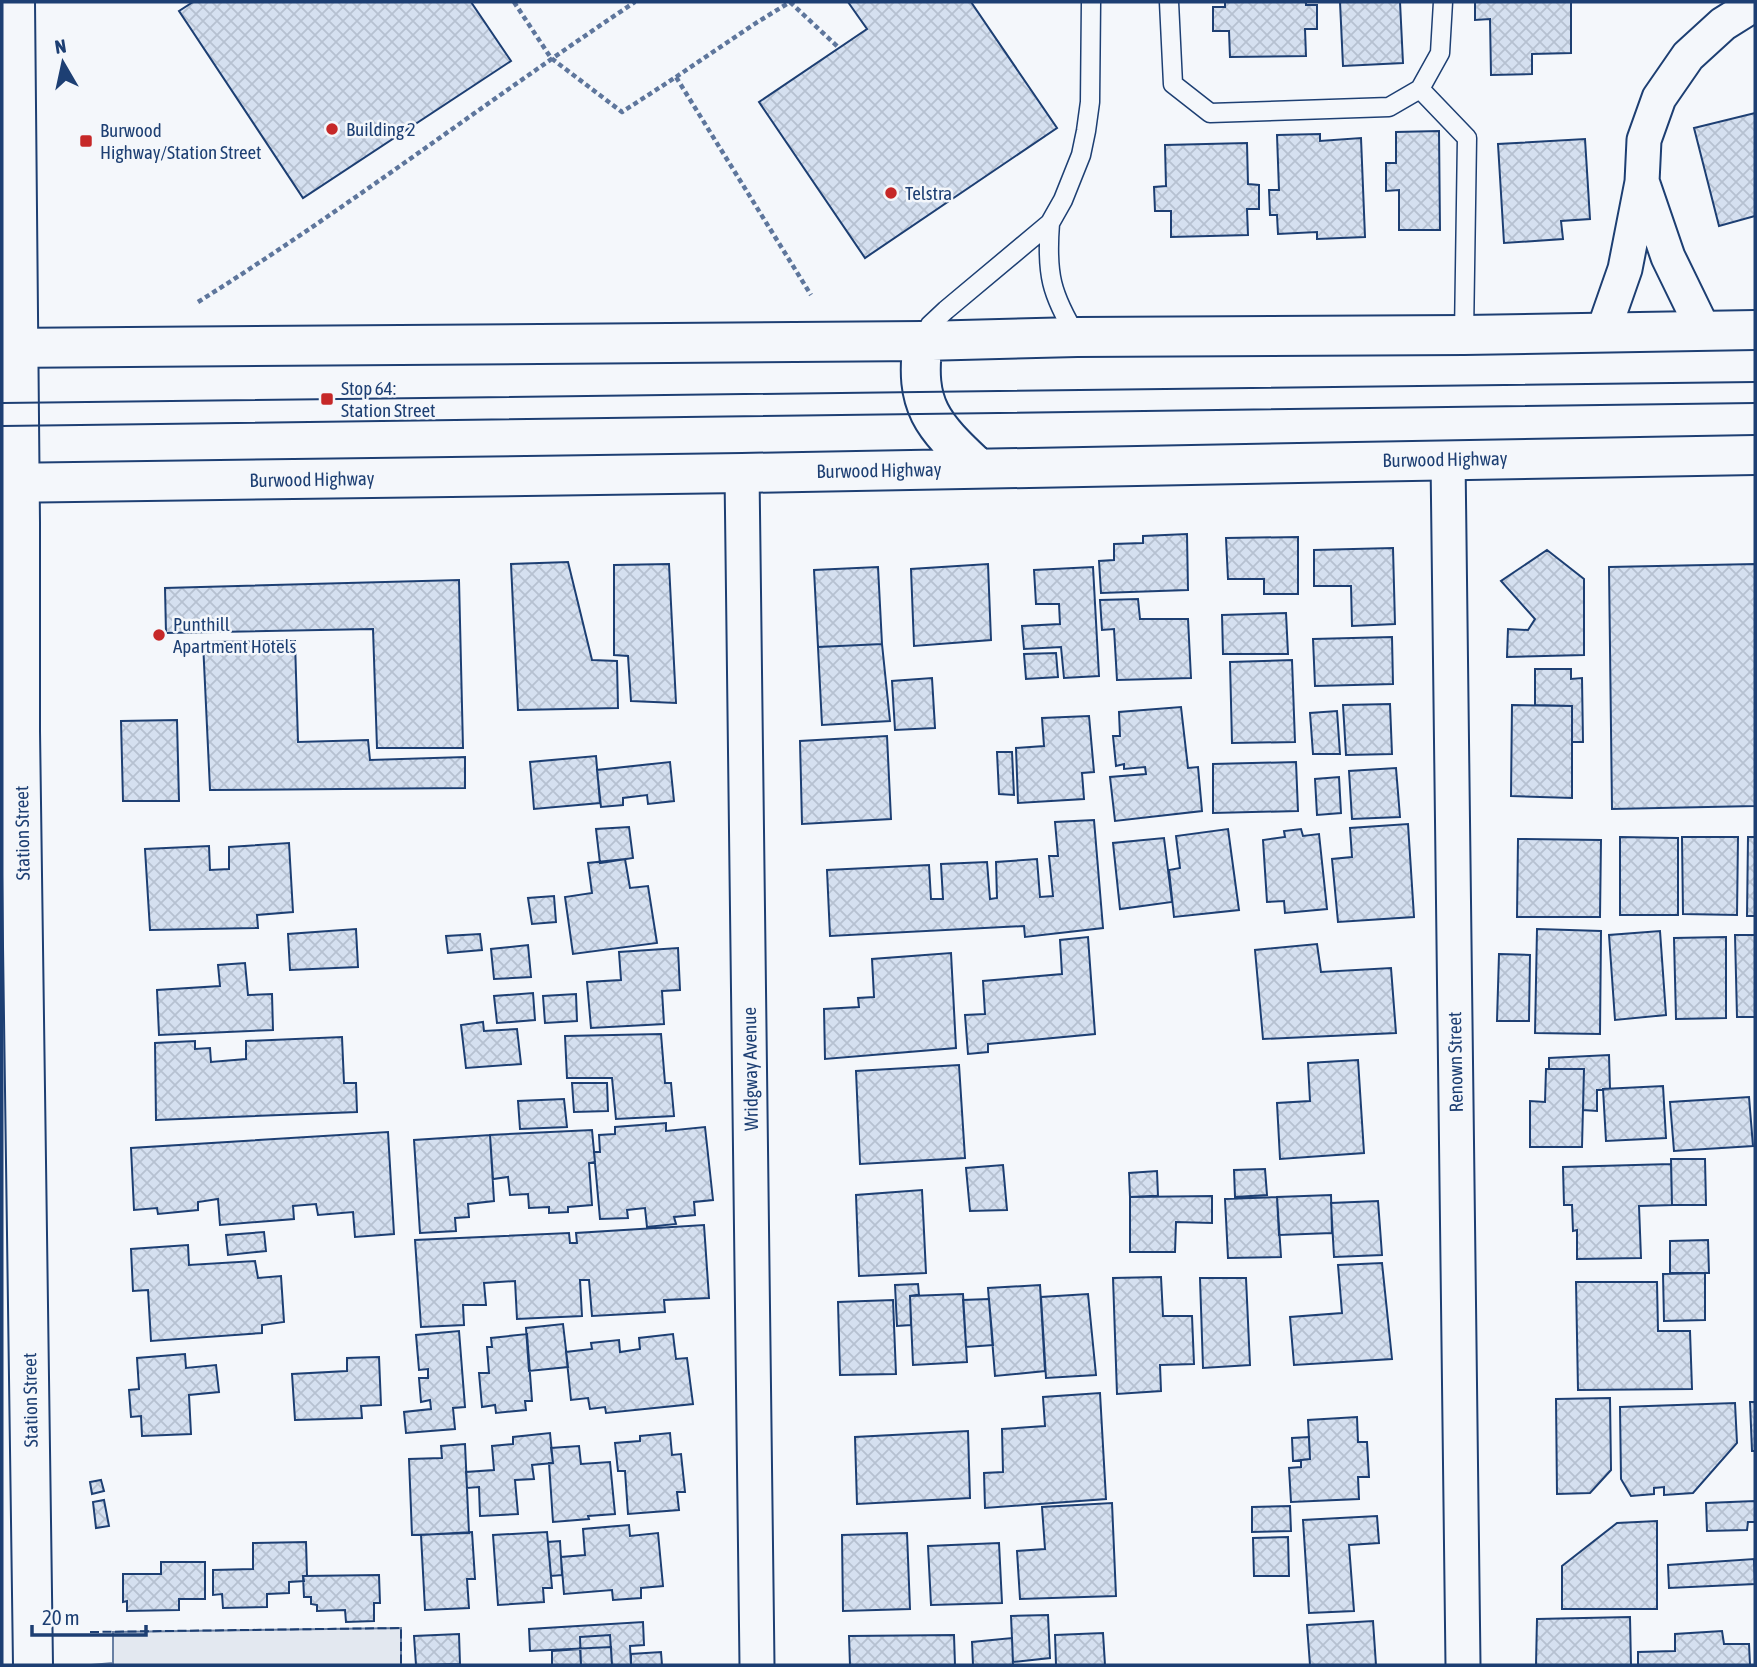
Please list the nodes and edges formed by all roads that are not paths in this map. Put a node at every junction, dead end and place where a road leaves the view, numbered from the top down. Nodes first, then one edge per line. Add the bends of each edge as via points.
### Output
1 (1091, 2) edge
2 (1169, 2) edge
3 (1443, 2) edge
4 (1755, 4) edge
5 (10, 21) edge
6 (1420, 89) junction
7 (1642, 182) junction
8 (1050, 223) junction
9 (1755, 330) edge
10 (1704, 331) junction
11 (1603, 332) junction
12 (1464, 335) junction
13 (1077, 337) junction
14 (923, 341) junction
15 (10, 348) edge
16 (1755, 455) edge
17 (1448, 459) junction
18 (978, 468) junction
19 (742, 473) junction
20 (11, 483) edge
21 (15, 1283) edge
22 (33, 1665) edge
23 (757, 1665) edge
24 (1463, 1665) edge

1 - 8 lane via 1086,131 1073,176
2 - 6 lane via 1173,84 1210,113 1389,107
3 - 6 lane via 1440,54
4 - 7 street via 1723,24 1688,56 1659,98 1644,140
5 - 15 main road, Station Street
6 - 12 lane via 1467,138
7 - 10 street via 1668,257
7 - 11 street via 1625,269
8 - 13 lane via 1050,281
8 - 14 lane via 946,310 930,325
9 - 10 main road
10 - 11 main road
11 - 12 main road
12 - 13 main road
13 - 14 main road
14 - 15 main road
14 - 18 main road via 919,371 927,413
15 - 20 main road, Station Street
16 - 17 main road, Burwood Highway
17 - 18 main road, Burwood Highway
17 - 24 street, Renown Street
18 - 19 main road, Burwood Highway
19 - 20 main road, Burwood Highway
19 - 23 street, Wridgway Avenue
20 - 21 main road, Station Street via 20,731
21 - 22 main road, Station Street

